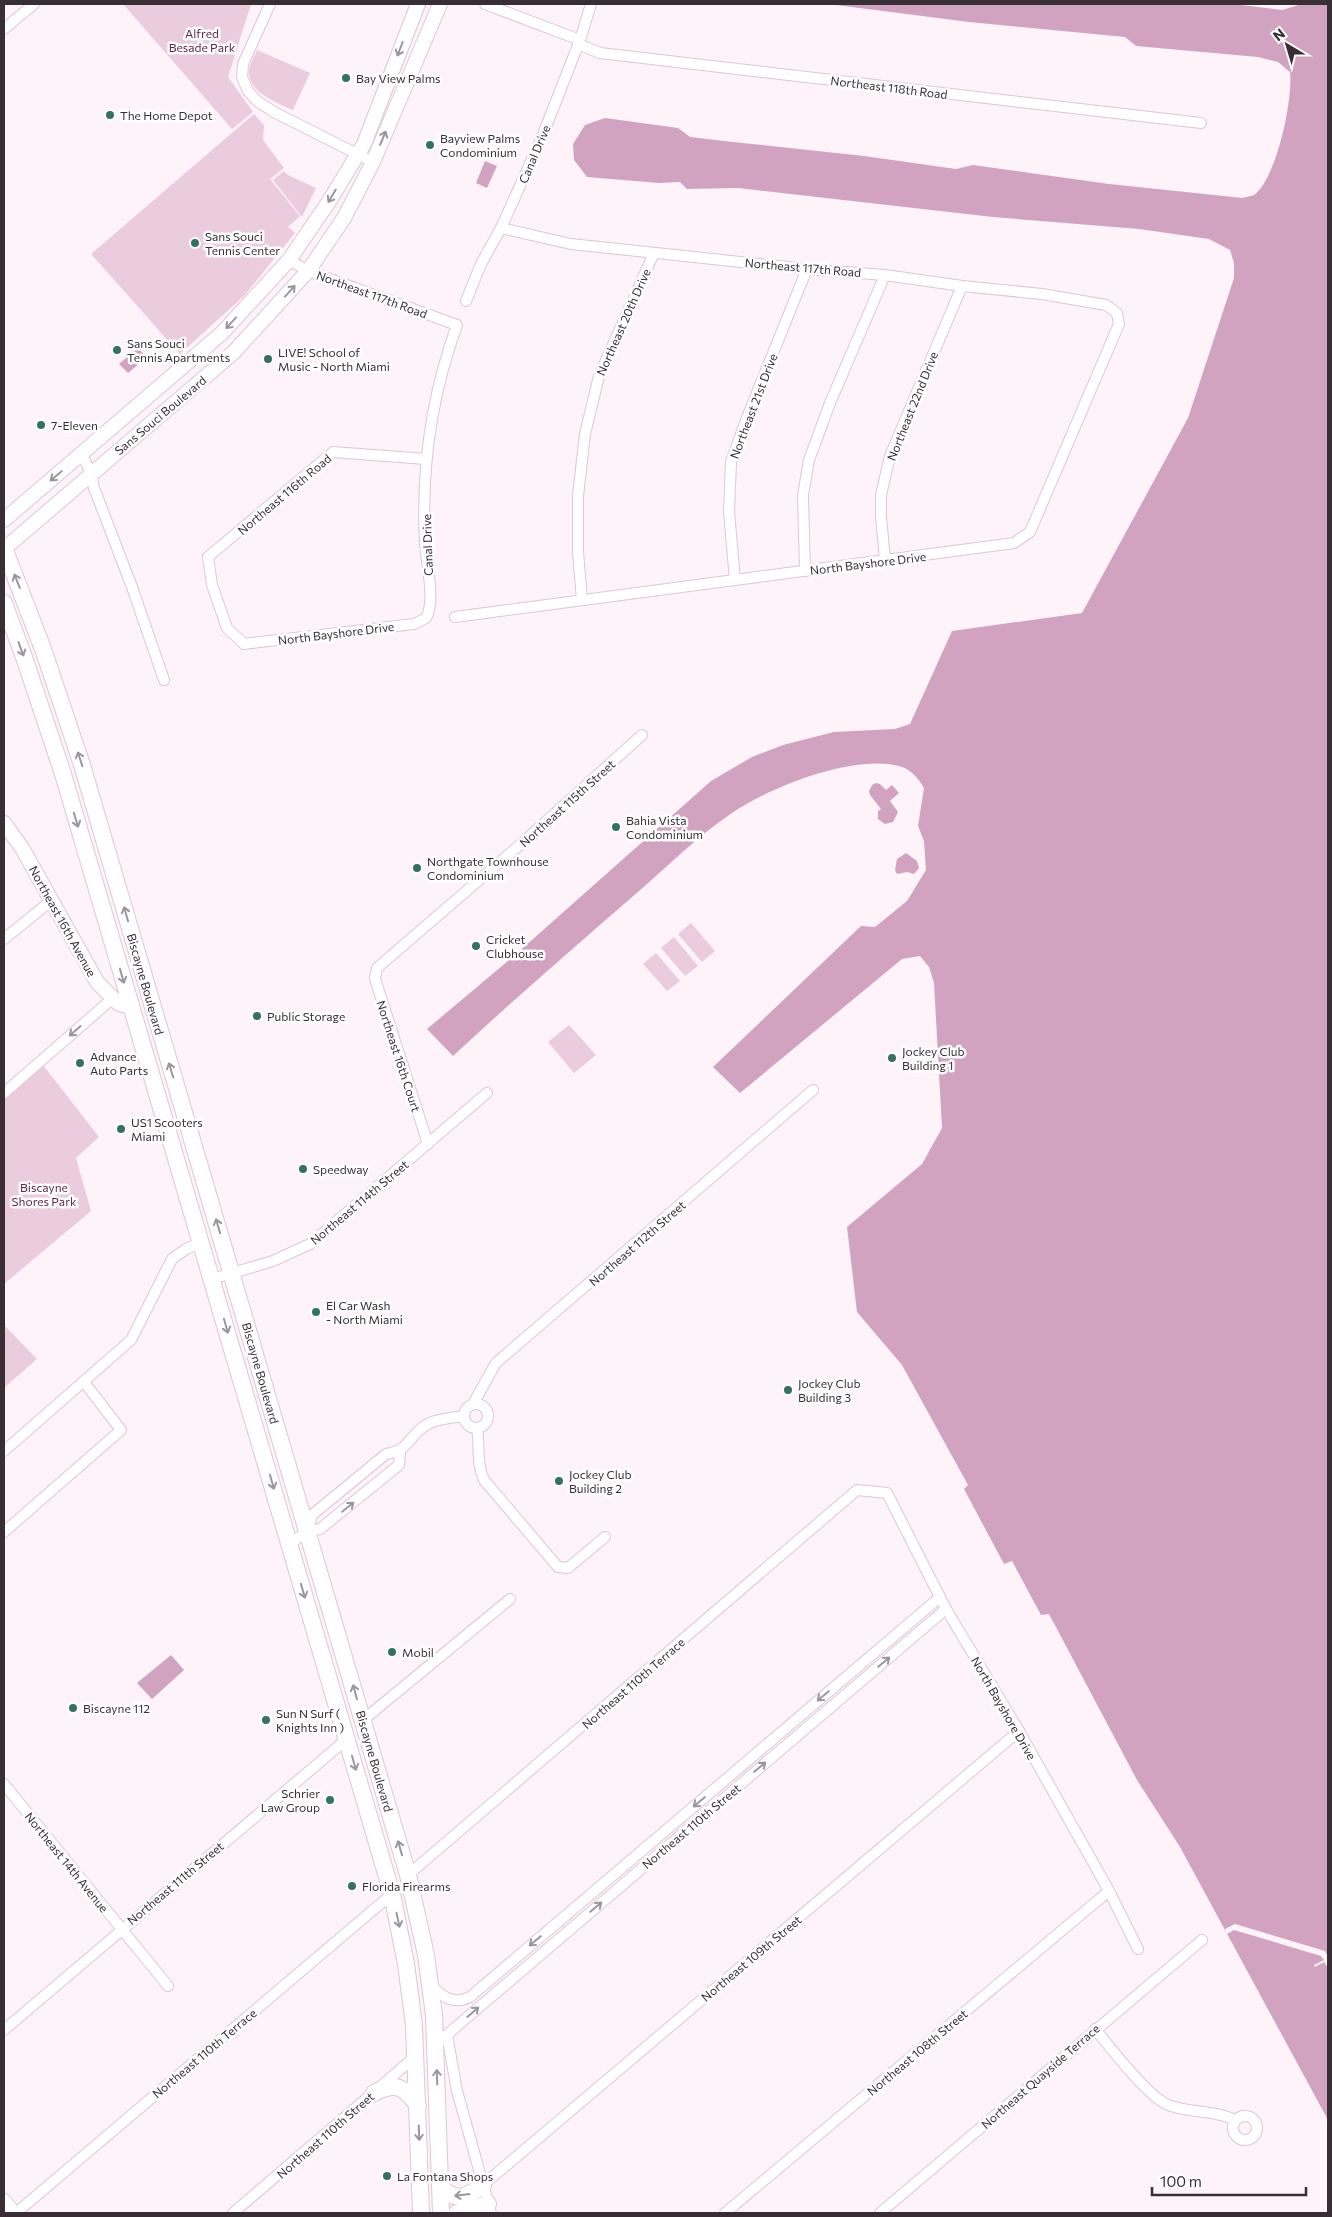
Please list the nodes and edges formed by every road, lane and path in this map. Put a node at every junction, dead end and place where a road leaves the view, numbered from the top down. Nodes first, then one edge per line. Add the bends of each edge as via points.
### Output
1 (34, 4) edge
2 (270, 4) edge
3 (418, 4) edge
4 (440, 4) edge
5 (485, 4) edge
6 (591, 4) edge
7 (4, 29) edge
8 (579, 42) junction
9 (1201, 123) dead end
10 (357, 154) junction
11 (373, 162) junction
12 (501, 228) junction
13 (654, 253) junction
14 (290, 260) junction
15 (807, 269) junction
16 (308, 271) junction
17 (885, 275) junction
18 (962, 286) junction
19 (466, 301) dead end
20 (1106, 305) joint
21 (457, 325) joint
22 (82, 454) junction
23 (426, 459) junction
24 (91, 474) junction
25 (4, 520) edge
26 (4, 548) edge
27 (885, 560) junction
28 (805, 571) junction
29 (735, 580) junction
30 (582, 600) junction
31 (4, 603) edge
32 (454, 617) dead end
33 (426, 618) joint
34 (244, 644) joint
35 (164, 680) dead end
36 (642, 735) dead end
37 (4, 823) edge
38 (51, 901) junction
39 (4, 939) edge
40 (377, 968) joint
41 (112, 999) junction
42 (132, 1007) junction
43 (158, 1025) junction
44 (813, 1090) dead end
45 (4, 1093) edge
46 (487, 1093) dead end
47 (428, 1144) junction
48 (202, 1243) junction
49 (232, 1273) junction
50 (212, 1279) junction
51 (84, 1382) junction
52 (473, 1404) junction
53 (464, 1416) junction
54 (477, 1428) junction
55 (4, 1451) edge
56 (400, 1452) junction
57 (367, 1470) junction
58 (377, 1484) junction
59 (857, 1490) joint
60 (307, 1531) junction
61 (4, 1532) edge
62 (605, 1536) dead end
63 (290, 1544) junction
64 (940, 1597) junction
65 (510, 1599) dead end
66 (946, 1609) junction
67 (362, 1721) junction
68 (1019, 1731) junction
69 (347, 1738) junction
70 (4, 1784) edge
71 (408, 1875) junction
72 (1109, 1892) junction
73 (392, 1894) junction
74 (120, 1930) junction
75 (1202, 1940) dead end
76 (1138, 1949) dead end
77 (430, 1984) junction
78 (168, 1986) dead end
79 (1095, 2029) junction
80 (4, 2030) edge
81 (441, 2039) junction
82 (416, 2056) junction
83 (374, 2093) junction
84 (418, 2106) junction
85 (1235, 2120) dead end
86 (483, 2185) junction
87 (440, 2187) junction
88 (4, 2201) edge
89 (490, 2209) edge
90 (15, 2213) edge
91 (234, 2213) edge
92 (421, 2213) edge
93 (441, 2213) edge
94 (457, 2213) edge
95 (724, 2213) edge
96 (880, 2213) edge

1 - 7 street
2 - 10 street via 243,64 244,84 253,97 274,112
3 -> 10 street, Sans Souci Boulevard via 364,144
11 -> 4 street, Sans Souci Boulevard
5 - 8 street, Northeast 118th Road
6 - 8 street, Canal Drive
8 - 9 street, Northeast 118th Road via 600,53
8 - 12 street, Canal Drive via 542,137
10 - 11 street
10 -> 14 street, Sans Souci Boulevard
11 - 16 street, Sans Souci Boulevard via 344,218
12 - 13 street, Northeast 117th Road via 571,244
12 - 19 street, Canal Drive
13 - 15 street, Northeast 117th Road
13 - 30 street, Northeast 20th Drive via 599,376 584,434 578,496
14 - 16 street, Northeast 117th Road
14 -> 22 street, Sans Souci Boulevard via 222,334
15 - 17 street, Northeast 117th Road
15 - 29 street, Northeast 21st Drive via 731,462 729,512
16 - 21 street, Northeast 117th Road
24 -> 16 street, Sans Souci Boulevard via 233,353
17 - 18 street, Northeast 117th Road
17 - 28 street via 808,460 803,495
18 - 20 street, Northeast 117th Road via 1042,294
18 - 27 street, Northeast 22nd Drive via 890,456 881,495
20 - 27 street, North Bayshore Drive via 1117,313 1119,324 1115,336 1030,532 1014,544
21 - 23 street, Canal Drive via 436,393
22 - 24 street
22 -> 25 street, Sans Souci Boulevard
23 - 33 street, Canal Drive via 425,542 430,607
23 - 34 street, Northeast 116th Road via 333,452 208,557 212,585 227,628
24 - 26 street, Sans Souci Boulevard
24 - 35 street
43 -> 26 main road, Biscayne Boulevard via 82,765 43,649
27 - 28 street, North Bayshore Drive
28 - 29 street, North Bayshore Drive
29 - 30 street, North Bayshore Drive
30 - 32 street, North Bayshore Drive
31 -> 42 main road, Biscayne Boulevard via 51,735
33 - 34 street, North Bayshore Drive via 414,624
36 - 40 street, Northeast 115th Street
37 - 38 street, Northeast 16th Avenue via 22,848
38 - 39 street
38 - 41 street, Northeast 16th Avenue via 97,982
40 - 47 street, Northeast 16th Court via 377,985
41 - 42 street, Northeast 16th Avenue
41 -> 45 street
42 - 43 main road via 145,1011
42 - 48 main road, Biscayne Boulevard
49 -> 43 main road, Biscayne Boulevard
44 - 52 street, Northeast 112th Street via 496,1363
46 - 47 street, Northeast 114th Street
47 - 49 street, Northeast 114th Street via 310,1244 289,1255
48 - 50 main road, Biscayne Boulevard
48 - 51 street via 172,1259 131,1340
49 - 50 street, Northeast 114th Street
49 - 60 main road, Biscayne Boulevard
50 -> 63 main road, Biscayne Boulevard
51 - 55 street
51 - 61 street via 121,1430
52 - 53 street via 466,1409
52 - 54 street via 481,1405 488,1414 487,1422
53 - 54 street via 466,1424
53 - 56 street via 438,1420 423,1427
54 - 62 street via 479,1466 484,1480 558,1567 568,1568
56 - 57 street via 386,1454
56 - 58 street via 399,1465
57 - 58 street
57 - 60 street via 312,1516
60 -> 58 street via 320,1529
59 - 64 street, North Bayshore Drive via 887,1493
59 - 71 street, Northeast 110th Terrace
60 - 63 street
67 -> 60 main road, Biscayne Boulevard
63 -> 69 main road, Biscayne Boulevard
64 - 66 street, North Bayshore Drive
64 -> 77 street, Northeast 110th Street via 470,1997 461,2002 452,2001
65 - 67 street
66 - 68 street, North Bayshore Drive
81 -> 66 street, Northeast 110th Street
71 -> 67 main road, Biscayne Boulevard
68 - 72 street, North Bayshore Drive
68 - 86 street, Northeast 109th Street
69 -> 73 main road, Biscayne Boulevard
69 - 74 street, Northeast 111th Street
70 - 74 street, Northeast 14th Avenue
71 - 77 main road, Biscayne Boulevard
72 - 76 street, North Bayshore Drive
72 - 95 street, Northeast 108th Street
73 -> 82 main road, Biscayne Boulevard via 409,1977
73 - 90 street, Northeast 110th Terrace
74 - 78 street, Northeast 14th Avenue
74 - 80 street, Northeast 111th Street
75 - 79 street, Northeast Quayside Terrace
77 - 81 main road, Biscayne Boulevard
79 - 85 street via 1156,2099 1170,2106
79 - 96 street, Northeast Quayside Terrace
81 - 86 street
87 -> 81 main road, Biscayne Boulevard
82 - 83 street, Northeast 110th Street
82 - 84 main road, Biscayne Boulevard
83 - 84 main road via 386,2087 397,2087 405,2090
83 - 91 street, Northeast 110th Street
84 -> 92 main road, Biscayne Boulevard
86 -> 87 main road via 466,2197 452,2196
86 - 89 street
87 - 93 main road, Biscayne Boulevard
88 - 90 street
89 - 94 main road

